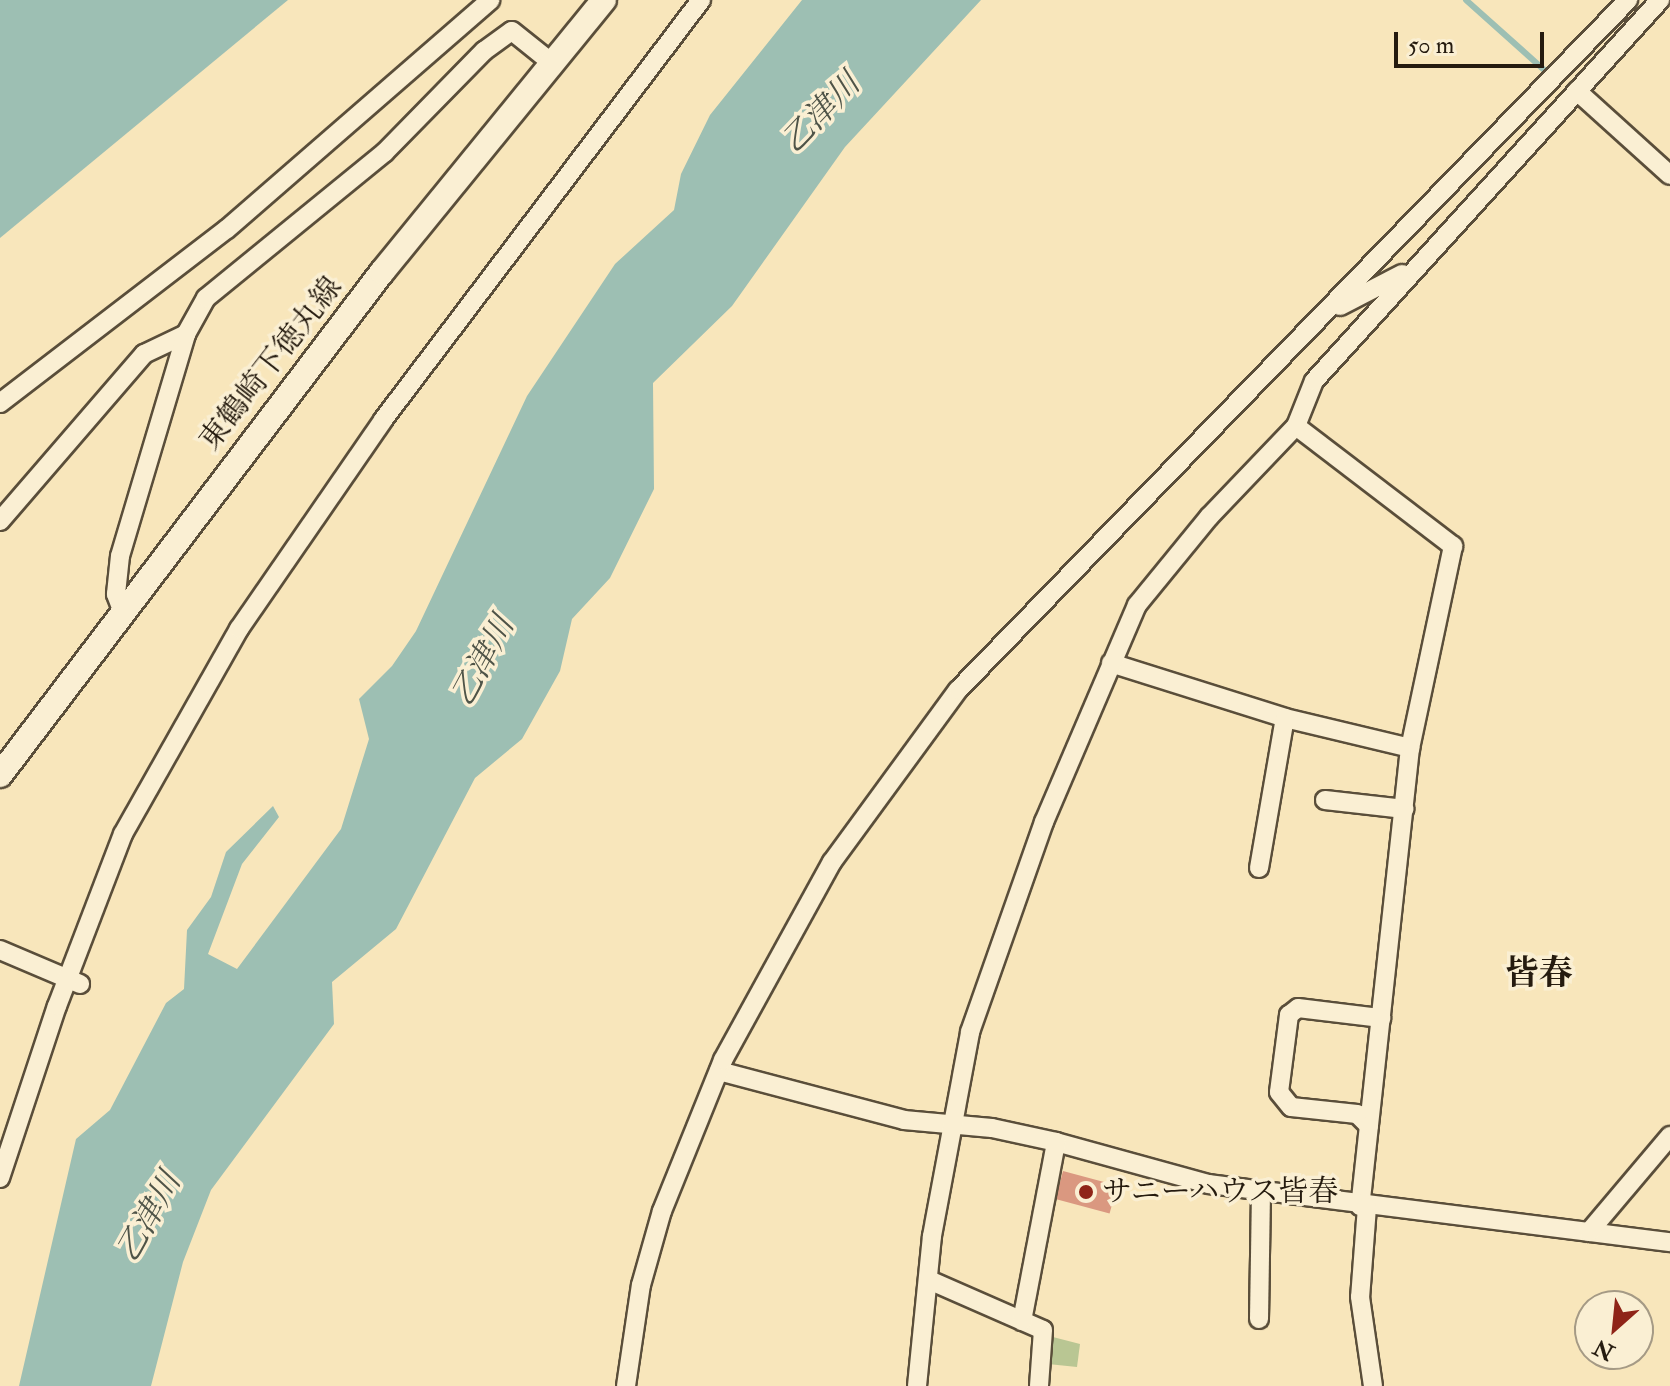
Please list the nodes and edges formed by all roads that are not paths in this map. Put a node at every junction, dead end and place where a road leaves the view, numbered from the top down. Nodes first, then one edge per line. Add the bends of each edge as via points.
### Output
1 (490, 0) edge
2 (604, 0) edge
3 (701, 0) edge
4 (1628, 0) edge
5 (1660, 0) edge
6 (552, 63) junction
7 (1577, 91) junction
8 (1670, 175) edge
9 (1412, 269) junction
10 (1325, 314) junction
11 (186, 334) junction
12 (0, 403) edge
13 (1296, 426) junction
14 (0, 521) edge
15 (122, 610) junction
16 (1111, 663) junction
17 (1285, 718) junction
18 (1410, 748) junction
19 (0, 775) edge
20 (1325, 800) dead end
21 (1404, 809) junction
22 (1259, 868) dead end
23 (0, 950) edge
24 (74, 982) junction
25 (1381, 1018) junction
26 (719, 1071) junction
27 (952, 1124) junction
28 (1369, 1126) junction
29 (1670, 1136) edge
30 (1056, 1142) junction
31 (0, 1178) edge
32 (1261, 1191) junction
33 (1364, 1206) junction
34 (1589, 1232) junction
35 (1670, 1242) edge
36 (929, 1280) junction
37 (1259, 1319) dead end
38 (1022, 1321) junction
39 (626, 1386) edge
40 (917, 1386) edge
41 (1039, 1386) edge
42 (1373, 1386) edge

1 - 12 street via 227,229
2 - 6 street, 東鶴崎下徳丸線
3 - 24 street via 383,420 239,629 123,834
4 - 10 street
5 - 7 street
6 - 11 street via 512,31 484,51 384,153 206,298
6 - 15 street, 東鶴崎下徳丸線 via 382,272
7 - 8 street
7 - 9 street
9 - 10 street
9 - 13 street via 1314,381
10 - 26 street via 958,690 832,862
11 - 14 street via 144,354
11 - 15 street via 120,556 116,594
13 - 16 street via 1209,517 1137,605
13 - 18 street via 1453,546
15 - 19 street, 東鶴崎下徳丸線
16 - 17 street
16 - 27 street via 992,962 970,1032
17 - 18 street
17 - 22 street
18 - 21 street
20 - 21 street
21 - 25 street
23 - 24 street
24 - 31 street
25 - 28 street
25 - 28 street via 1298,1008 1289,1015 1279,1092 1291,1107 1357,1114
26 - 27 street via 904,1120
26 - 39 street via 654,1208
27 - 30 street
27 - 36 street
28 - 33 street
29 - 34 street
30 - 32 street via 1209,1184
30 - 38 street
32 - 33 street
32 - 37 street
33 - 34 street
33 - 42 street via 1360,1297
34 - 35 street
36 - 38 street
36 - 40 street
38 - 41 street via 1043,1330

